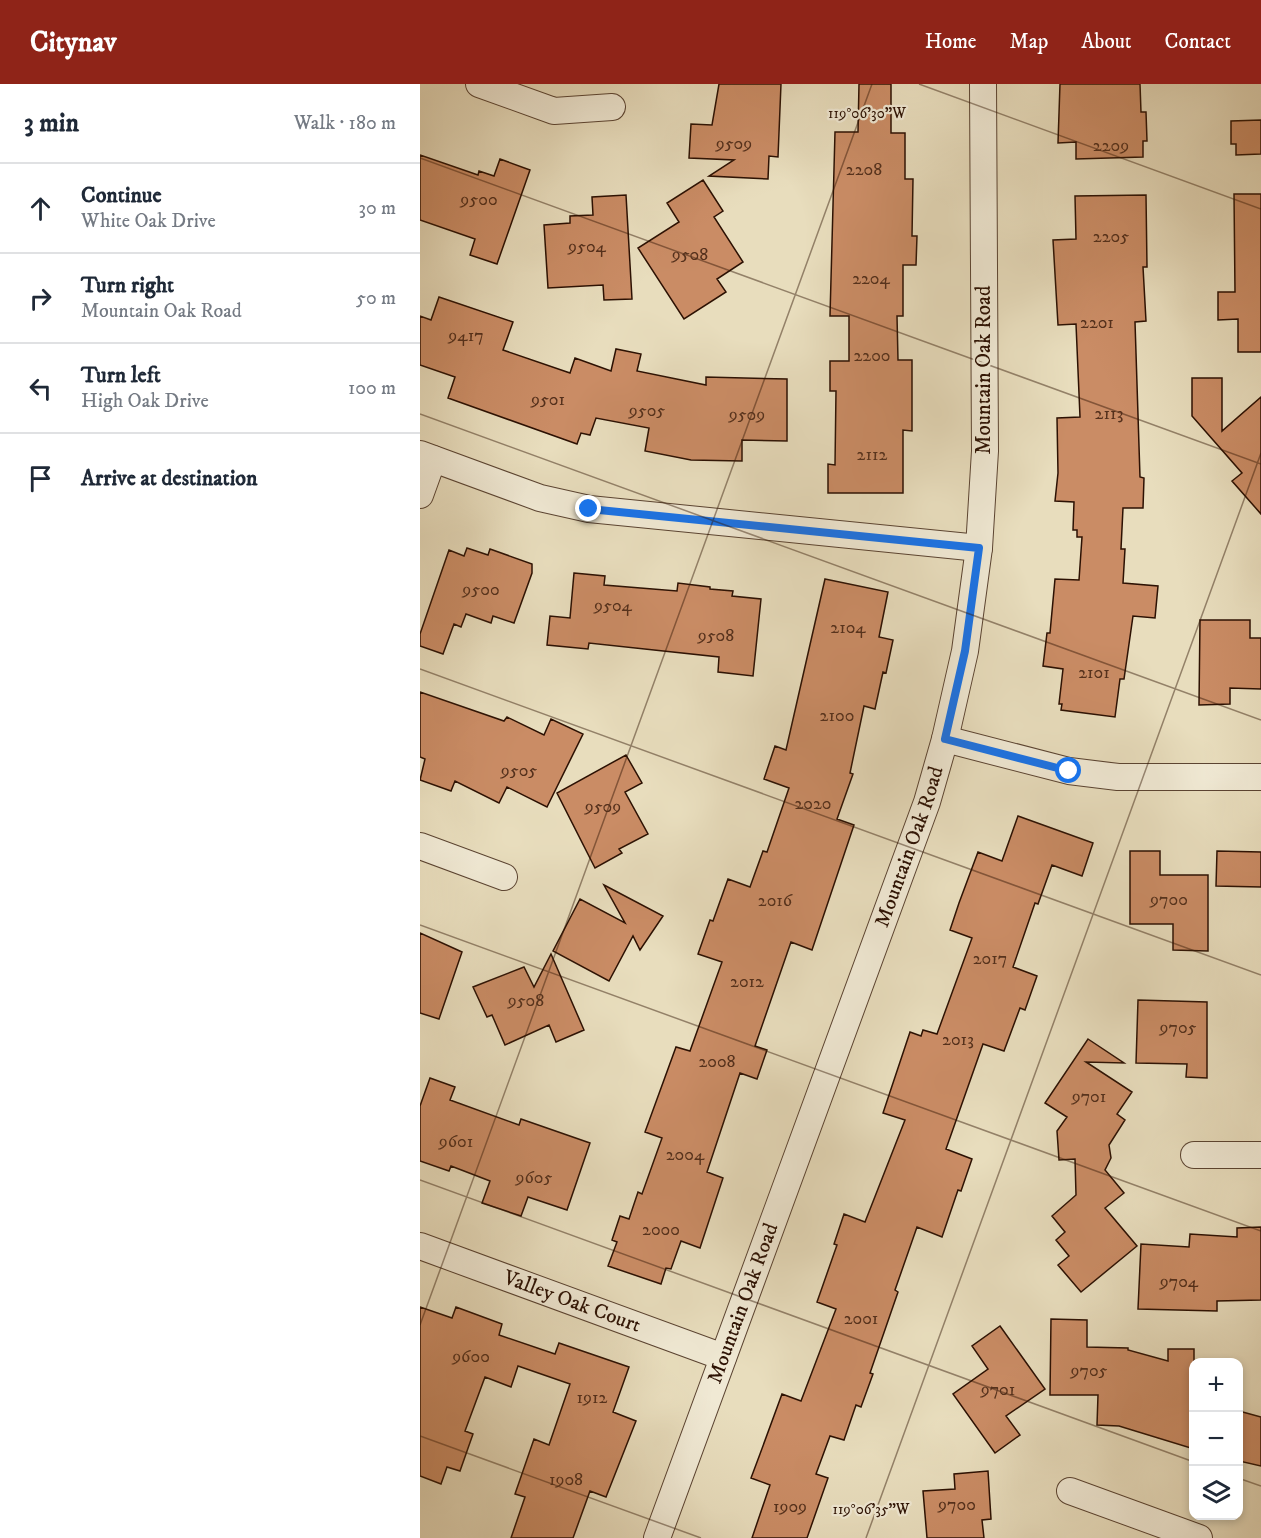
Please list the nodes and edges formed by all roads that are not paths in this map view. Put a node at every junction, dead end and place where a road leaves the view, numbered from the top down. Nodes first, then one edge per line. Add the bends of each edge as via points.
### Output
1 (479, 84) edge
2 (983, 84) edge
3 (612, 107) dead end
4 (427, 457) edge
5 (420, 495) edge
6 (979, 548) junction
7 (945, 739) junction
8 (1261, 777) edge
9 (420, 846) edge
10 (504, 877) dead end
11 (1194, 1155) dead end
12 (1261, 1155) edge
13 (420, 1246) edge
14 (723, 1357) junction
15 (1070, 1491) dead end
16 (657, 1538) edge
17 (1199, 1538) edge

1 - 3 street via 554,111
2 - 6 street, Mountain Oak Road via 985,450
4 - 5 street
4 - 6 street via 540,498 589,509
6 - 7 street, Mountain Oak Road via 965,651
7 - 8 street via 1079,772 1118,777
7 - 14 street, Mountain Oak Road via 927,802
9 - 10 street
11 - 12 street
13 - 14 street, Valley Oak Court
14 - 16 street, Mountain Oak Road
15 - 17 street

